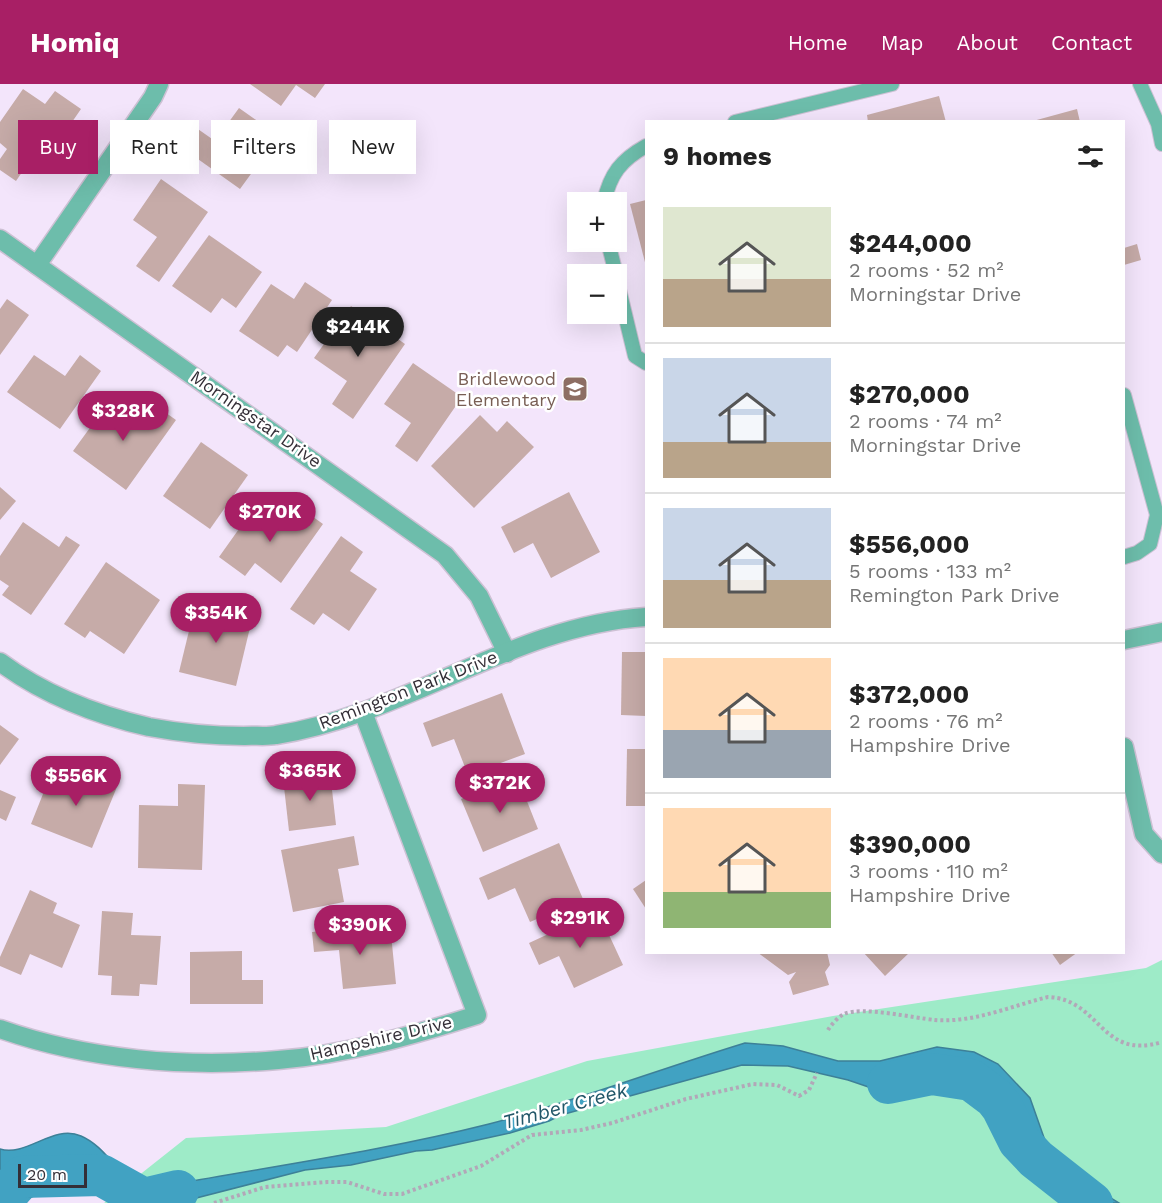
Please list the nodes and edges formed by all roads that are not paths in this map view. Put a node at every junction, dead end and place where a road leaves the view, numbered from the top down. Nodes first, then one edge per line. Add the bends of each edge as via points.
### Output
1 (159, 84) edge
2 (892, 84) edge
3 (1140, 84) edge
4 (743, 120) edge
5 (1162, 144) edge
6 (645, 147) edge
7 (606, 192) edge
8 (0, 239) edge
9 (37, 265) junction
10 (627, 322) edge
11 (645, 362) edge
12 (1125, 399) edge
13 (1125, 557) edge
14 (645, 616) edge
15 (1162, 632) edge
16 (1125, 640) edge
17 (507, 653) junction
18 (0, 662) edge
19 (363, 712) junction
20 (1125, 751) edge
21 (1162, 854) edge
22 (0, 1029) edge

1 - 9 street
2 - 4 lane
3 - 5 lane via 1158,124
6 - 7 lane via 627,157
8 - 9 street, Morningstar Drive
9 - 17 street, Morningstar Drive via 445,555 479,596
10 - 11 lane via 635,356
12 - 13 lane via 1157,515 1150,543
14 - 17 street, Remington Park Drive via 577,628
15 - 16 street
17 - 19 street, Remington Park Drive
18 - 19 street, Remington Park Drive via 32,683 97,713 175,732 274,735
19 - 22 street, Hampshire Drive via 477,1015 350,1049 280,1060 209,1063 141,1060 82,1051
20 - 21 street via 1144,834

